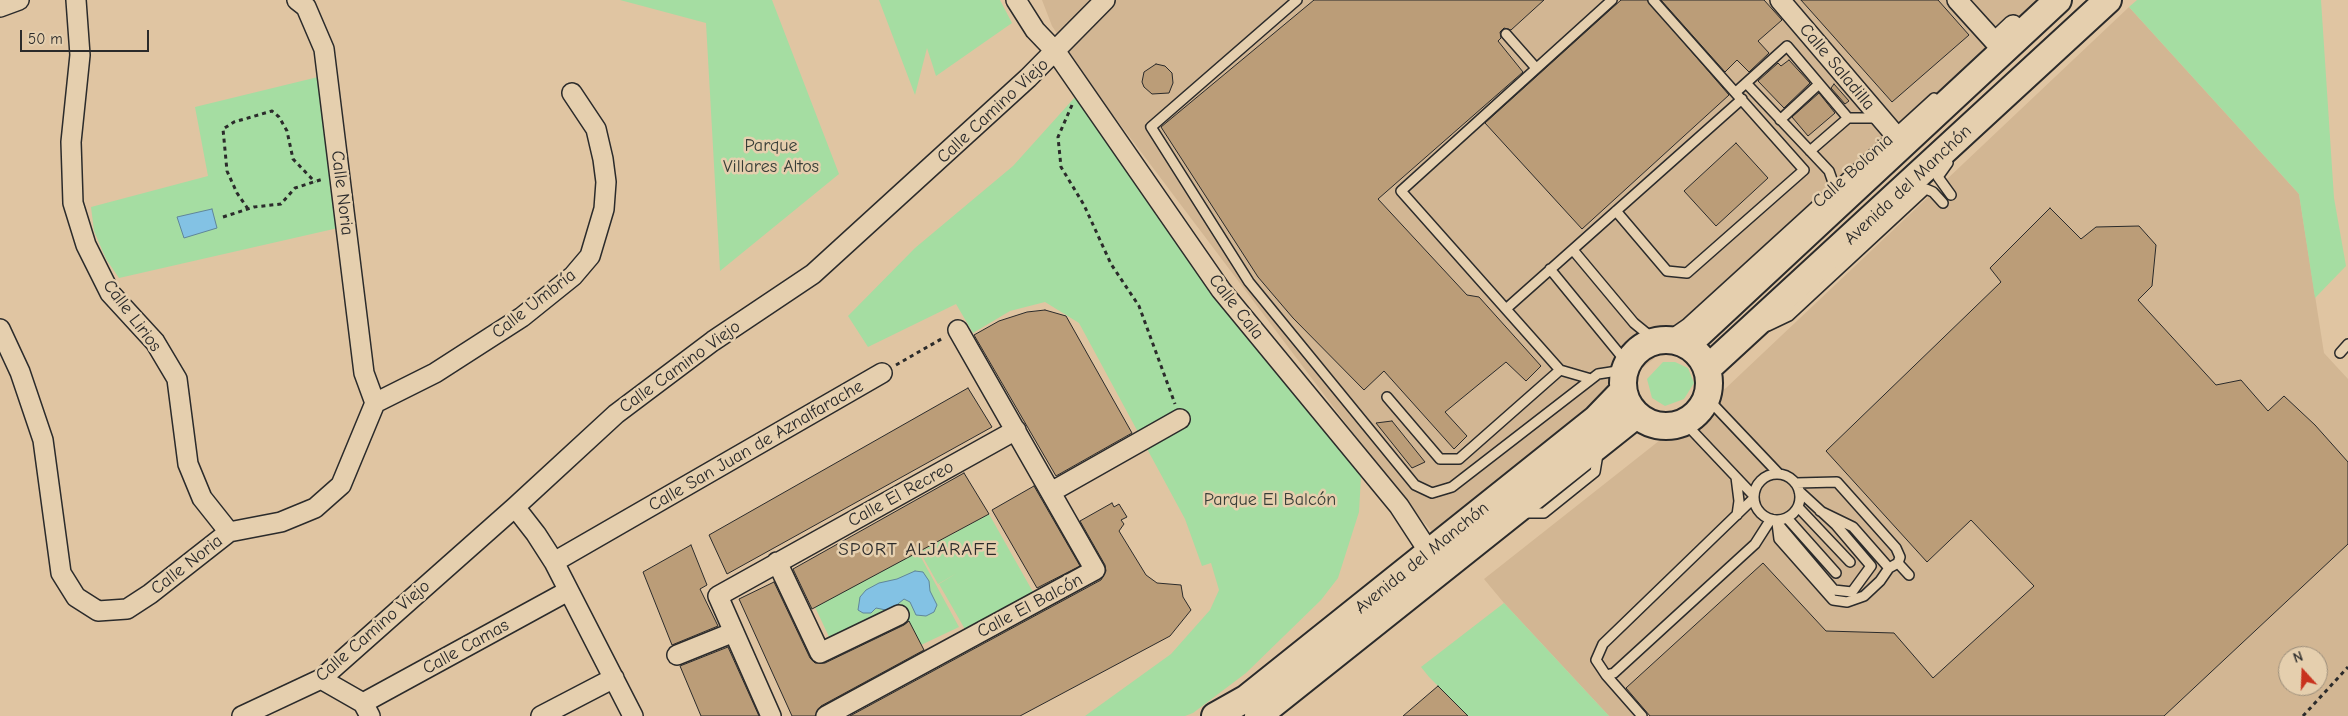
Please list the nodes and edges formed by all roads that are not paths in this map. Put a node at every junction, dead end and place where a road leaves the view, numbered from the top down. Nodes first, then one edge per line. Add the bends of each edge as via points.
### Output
1 (19, 0) edge
2 (76, 0) edge
3 (297, 0) edge
4 (1016, 0) edge
5 (1105, 0) edge
6 (1298, 0) edge
7 (1612, 0) edge
8 (1652, 0) edge
9 (1780, 0) edge
10 (1958, 0) edge
11 (2040, 0) edge
12 (2058, 0) edge
13 (2108, 0) edge
14 (0, 7) edge
15 (1506, 34) dead end
16 (1056, 52) junction
17 (1536, 68) junction
18 (1746, 83) junction
19 (1819, 84) junction
20 (1944, 88) dead end
21 (572, 93) dead end
22 (1739, 96) junction
23 (1848, 118) junction
24 (1880, 118) junction
25 (1780, 120) junction
26 (1898, 139) junction
27 (1810, 151) junction
28 (1957, 155) dead end
29 (1818, 158) junction
30 (1804, 170) junction
31 (1835, 188) junction
32 (1951, 195) dead end
33 (1943, 203) dead end
34 (1616, 211) junction
35 (1573, 250) junction
36 (1550, 269) junction
37 (1507, 308) junction
38 (0, 328) edge
39 (958, 330) road end
40 (1743, 338) junction
41 (1669, 342) junction
42 (2348, 344) edge
43 (2340, 353) dead end
44 (1707, 369) junction
45 (1560, 370) junction
46 (882, 373) road end
47 (1625, 374) junction
48 (1591, 380) junction
49 (1387, 397) dead end
50 (1707, 398) junction
51 (375, 403) junction
52 (1636, 415) junction
53 (1180, 419) road end
54 (1685, 423) junction
55 (1016, 430) junction
56 (1459, 459) junction
57 (1470, 474) junction
58 (1779, 474) junction
59 (1736, 477) junction
60 (1798, 487) junction
61 (1051, 492) junction
62 (1754, 497) junction
63 (515, 507) junction
64 (1798, 507) junction
65 (1820, 511) junction
66 (1737, 515) junction
67 (1786, 518) junction
68 (1774, 521) junction
69 (229, 532) junction
70 (1428, 552) junction
71 (554, 562) junction
72 (778, 562) junction
73 (1850, 562) dead end
74 (1898, 563) junction
75 (1888, 568) junction
76 (1836, 573) dead end
77 (1910, 575) dead end
78 (568, 591) junction
79 (899, 615) dead end
80 (734, 632) junction
81 (677, 655) dead end
82 (1606, 675) junction
83 (614, 678) junction
84 (321, 679) junction
85 (367, 710) edge
86 (242, 716) edge
87 (541, 716) edge
88 (633, 716) edge
89 (771, 716) edge
90 (826, 716) edge
91 (1215, 716) edge
92 (1258, 716) edge
93 (1642, 716) edge

1 - 14 street
2 - 69 street, Calle Lirios via 80,55 71,142 73,203 86,245 110,293 155,342 177,379 188,464 202,498
3 - 51 street, Calle Noria via 306,7 324,49 364,373
4 - 16 street, Calle Cala via 1035,30
5 - 16 street, Calle Camino Viejo
6 - 57 lane via 1151,127 1249,282 1415,485 1432,493 1452,487
7 - 17 lane
8 - 22 lane
9 - 24 street, Calle Saladilla
10 - 11 street via 1991,46
12 - 26 main road, Avenida del Manchón
13 - 40 main road, Avenida del Manchón via 2005,100
15 - 17 lane
16 - 63 street, Calle Camino Viejo via 813,274 713,341 616,414
16 - 70 street, Calle Cala via 1221,290 1399,506
17 - 37 lane via 1401,191
18 - 19 lane via 1787,46
18 - 22 lane
18 - 25 lane
19 - 23 lane
19 - 25 lane
20 - 26 lane, Calle Bolonia
21 - 51 street, Calle Umbría via 596,129 606,182 604,209 590,256 573,276 516,322 435,372
22 - 30 lane
22 - 34 lane
23 - 24 lane
23 - 27 lane
24 - 26 street, Calle Saladilla
25 - 27 lane
26 - 31 lane, Calle Bolonia
26 - 41 main road, Avenida del Manchón
27 - 29 lane
28 - 32 lane via 1943,167 1938,178
29 - 30 lane
29 - 31 lane via 1829,171
30 - 34 lane via 1687,273 1667,270
31 - 41 lane, Calle Bolonia
33 - 40 lane via 1926,189 1789,316
34 - 35 lane
35 - 36 lane
35 - 41 lane via 1634,323
36 - 37 lane
36 - 47 lane
37 - 45 lane
38 - 69 street, Calle Noria via 20,372 43,440 61,573 76,597 98,611 127,609
39 - 55 street, Calle El Balcón
40 - 44 main road, Avenida del Manchón
41 - 44 main road via 1696,351
41 - 47 main road via 1639,349
42 - 43 lane
44 - 50 main road via 1710,384
45 - 48 lane
45 - 56 lane
46 - 71 street, Calle San Juan de Aznalfarache
47 - 48 lane via 1598,374
47 - 52 main road via 1627,404
47 - 70 main road, Avenida del Manchón via 1596,419
48 - 57 lane
49 - 56 lane via 1440,459
50 - 54 main road
50 - 58 lane
51 - 69 street, Calle Noria via 341,485 315,508 280,522
52 - 54 main road via 1659,426
52 - 92 main road, Avenida del Manchón
53 - 61 street
54 - 59 lane
55 - 61 street, Calle El Balcón
55 - 72 street, Calle El Recreo
56 - 57 lane
58 - 60 lane via 1789,477
58 - 62 lane via 1772,474 1759,482
59 - 62 lane
59 - 66 lane
60 - 64 lane
60 - 65 lane
60 - 74 lane via 1837,482 1896,548 1900,557
61 - 90 street, Calle El Balcón via 1095,570
62 - 66 lane
62 - 68 lane via 1758,509
63 - 71 street
63 - 84 street, Calle Camino Viejo
64 - 67 lane
64 - 73 lane
65 - 68 lane via 1871,566 1852,592 1834,590
65 - 75 lane via 1854,527
66 - 82 lane via 1603,644 1596,660
67 - 68 lane
67 - 76 lane
68 - 75 lane via 1779,539 1833,600 1847,602 1864,596
68 - 82 lane via 1755,544 1614,673
70 - 91 main road, Avenida del Manchón via 1247,698
71 - 78 street
72 - 79 street via 820,653
72 - 80 street, Calle El Recreo via 718,596
74 - 75 lane
74 - 77 lane
78 - 83 street
78 - 85 street, Calle Camas
80 - 81 street
80 - 89 street, Calle El Recreo
82 - 93 lane
83 - 87 street
83 - 88 street
84 - 85 street
84 - 86 street, Calle Camino Viejo

